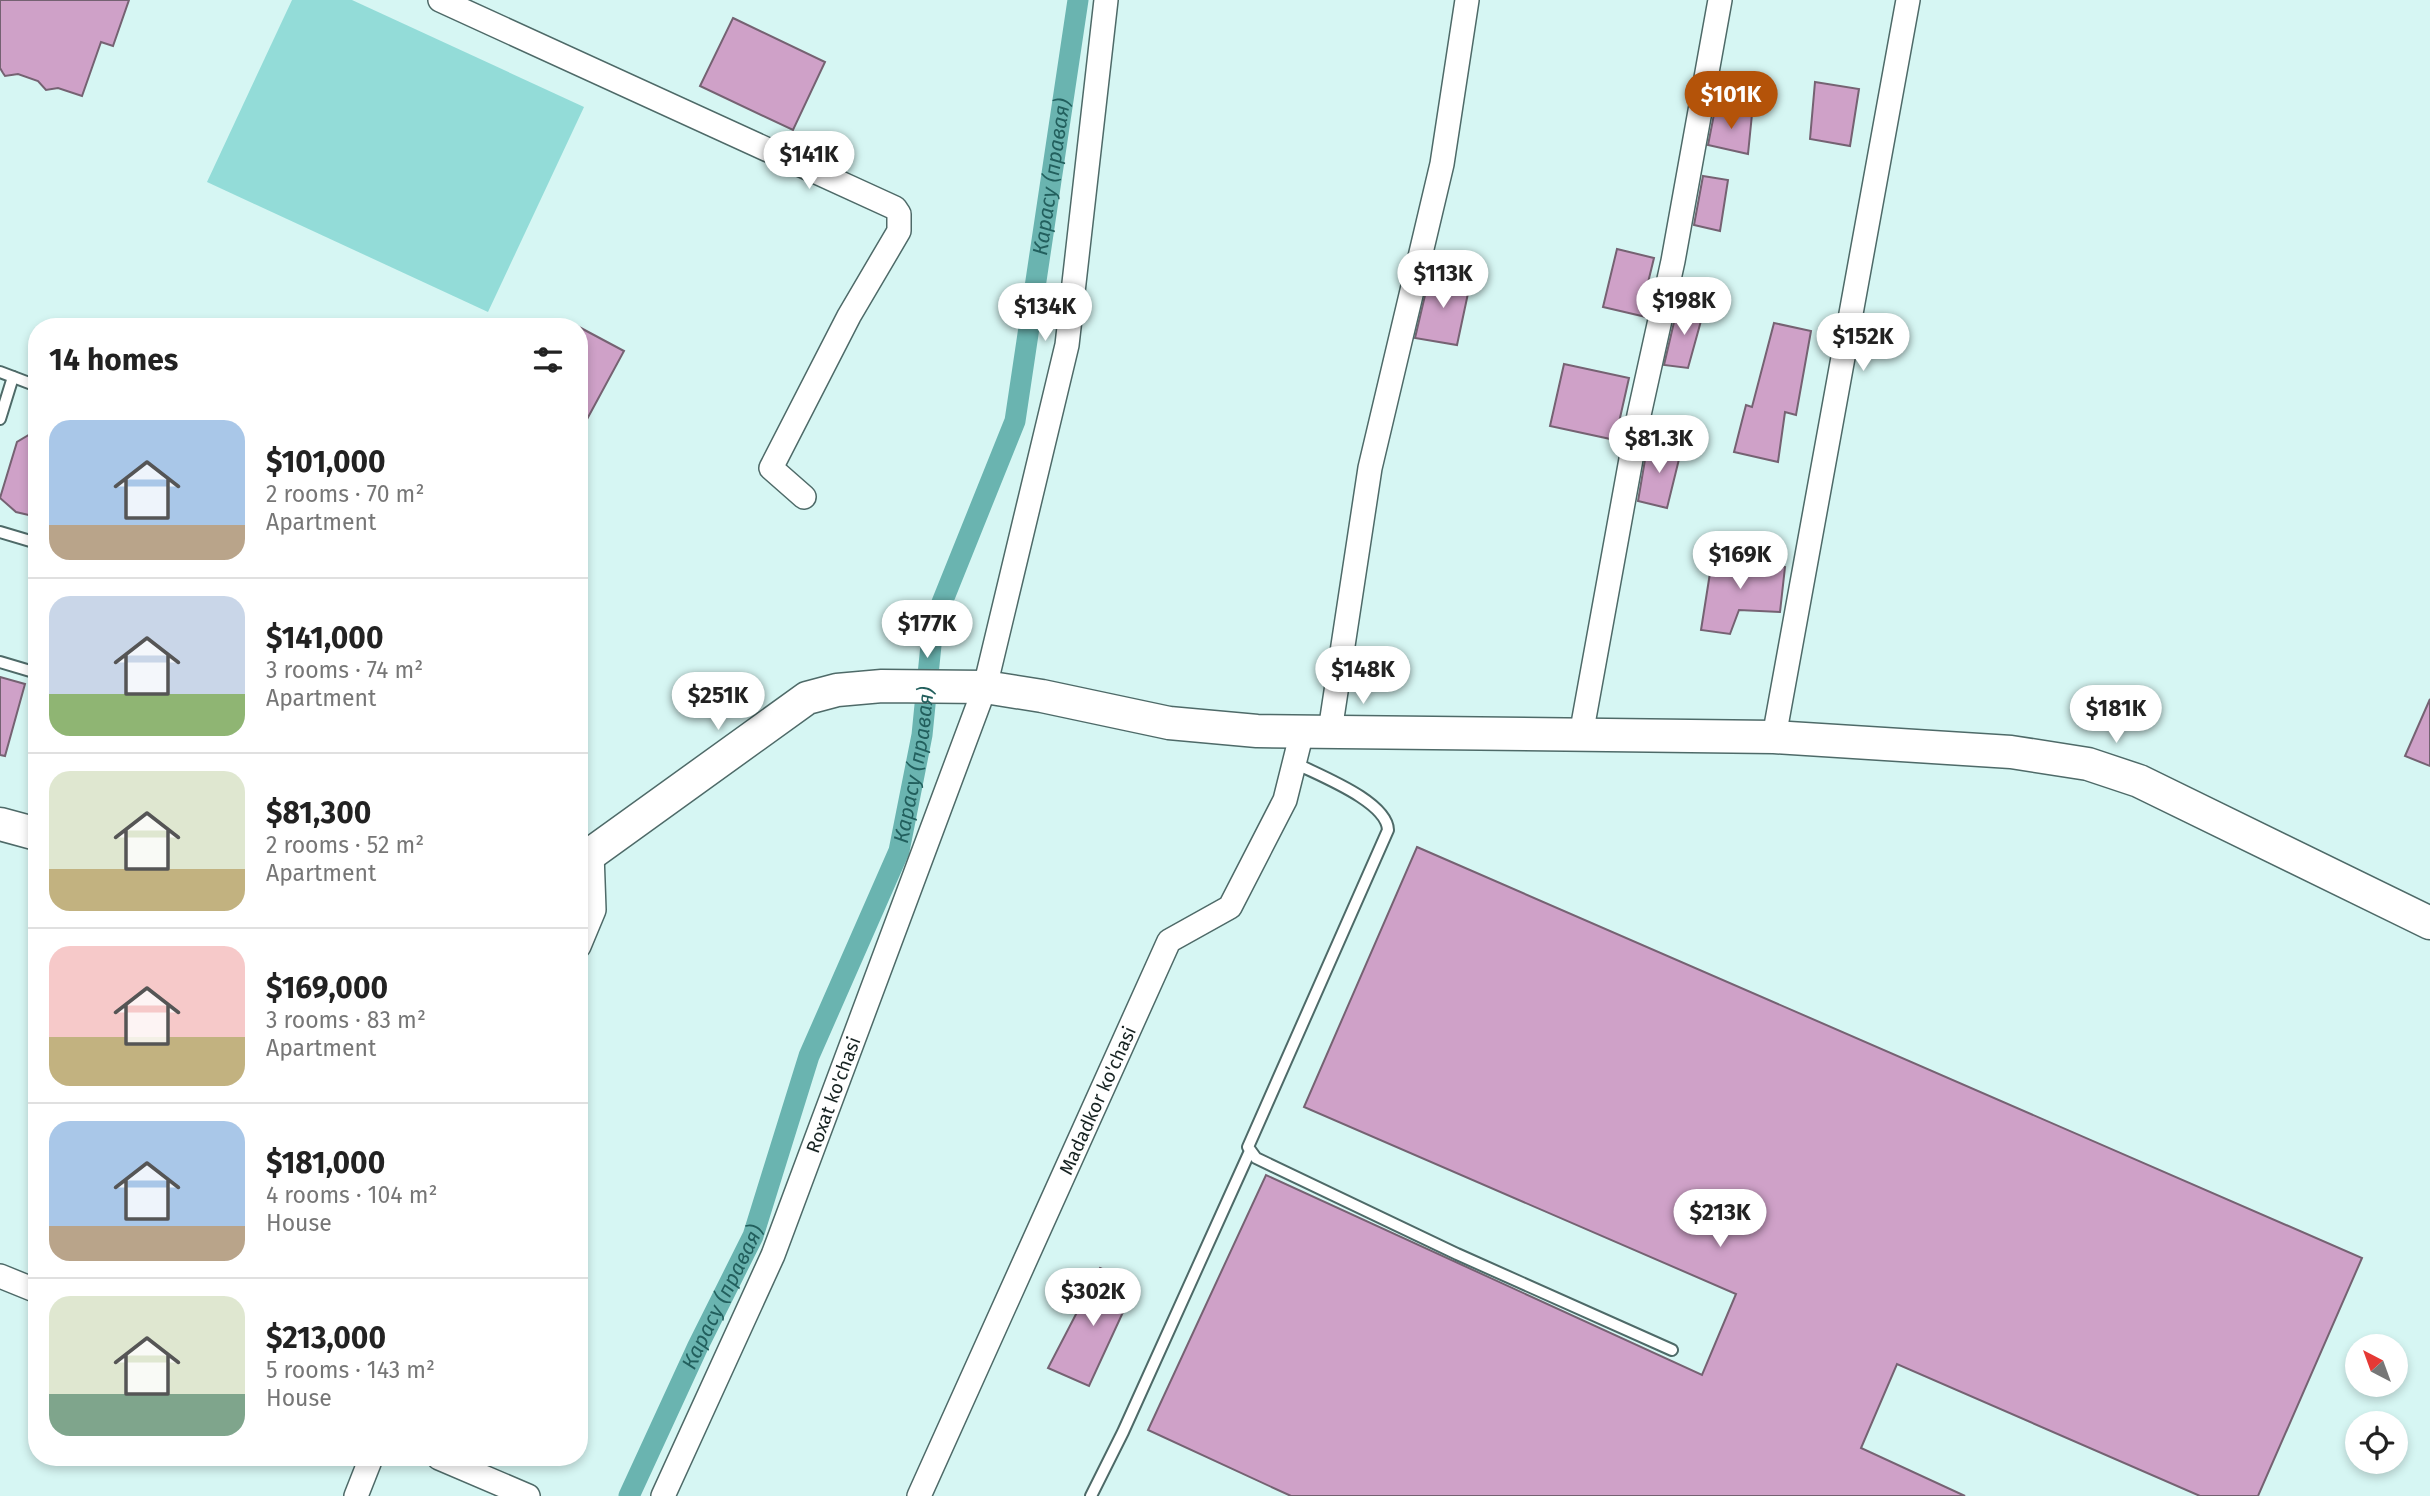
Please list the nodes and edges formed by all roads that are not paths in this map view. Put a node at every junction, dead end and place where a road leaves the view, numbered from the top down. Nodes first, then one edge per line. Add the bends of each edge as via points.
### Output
1 (440, 0) edge
2 (1106, 0) edge
3 (1467, 0) edge
4 (1720, 0) edge
5 (1908, 0) edge
6 (0, 372) edge
7 (13, 377) junction
8 (28, 383) edge
9 (0, 419) edge
10 (804, 497) dead end
11 (0, 532) edge
12 (28, 540) edge
13 (0, 662) edge
14 (28, 670) edge
15 (978, 686) junction
16 (1316, 731) junction
17 (1581, 735) junction
18 (1774, 737) junction
19 (1295, 763) junction
20 (0, 824) edge
21 (28, 832) edge
22 (588, 855) edge
23 (588, 870) edge
24 (2430, 923) edge
25 (588, 924) edge
26 (1250, 1151) junction
27 (0, 1276) edge
28 (28, 1287) edge
29 (1672, 1350) dead end
30 (368, 1466) edge
31 (458, 1466) edge
32 (356, 1496) edge
33 (528, 1496) edge
34 (663, 1496) edge
35 (919, 1496) edge
36 (1091, 1496) edge

1 - 10 street via 895,208 899,231 849,316 771,468
2 - 15 street, Roxat ko'chasi via 1067,345
3 - 16 street, Madadkor ko'chasi via 1442,164 1370,468
4 - 17 street
5 - 18 street
6 - 7 lane
7 - 8 lane
7 - 9 lane
11 - 12 lane
13 - 14 lane
15 - 16 main road via 1169,723
15 - 22 main road via 882,687 817,695
15 - 34 street, Roxat ko'chasi via 773,1255
16 - 17 main road
16 - 19 street, Madadkor ko'chasi
17 - 18 main road
18 - 24 main road via 2011,752 2088,764 2139,781
19 - 26 lane via 1378,809 1388,830
19 - 35 street, Madadkor ko'chasi via 1285,800 1230,907 1169,941
20 - 21 main road
23 - 25 street via 594,910
26 - 29 lane via 1256,1158 1457,1254
26 - 36 lane
27 - 28 street
30 - 32 street
31 - 33 street

